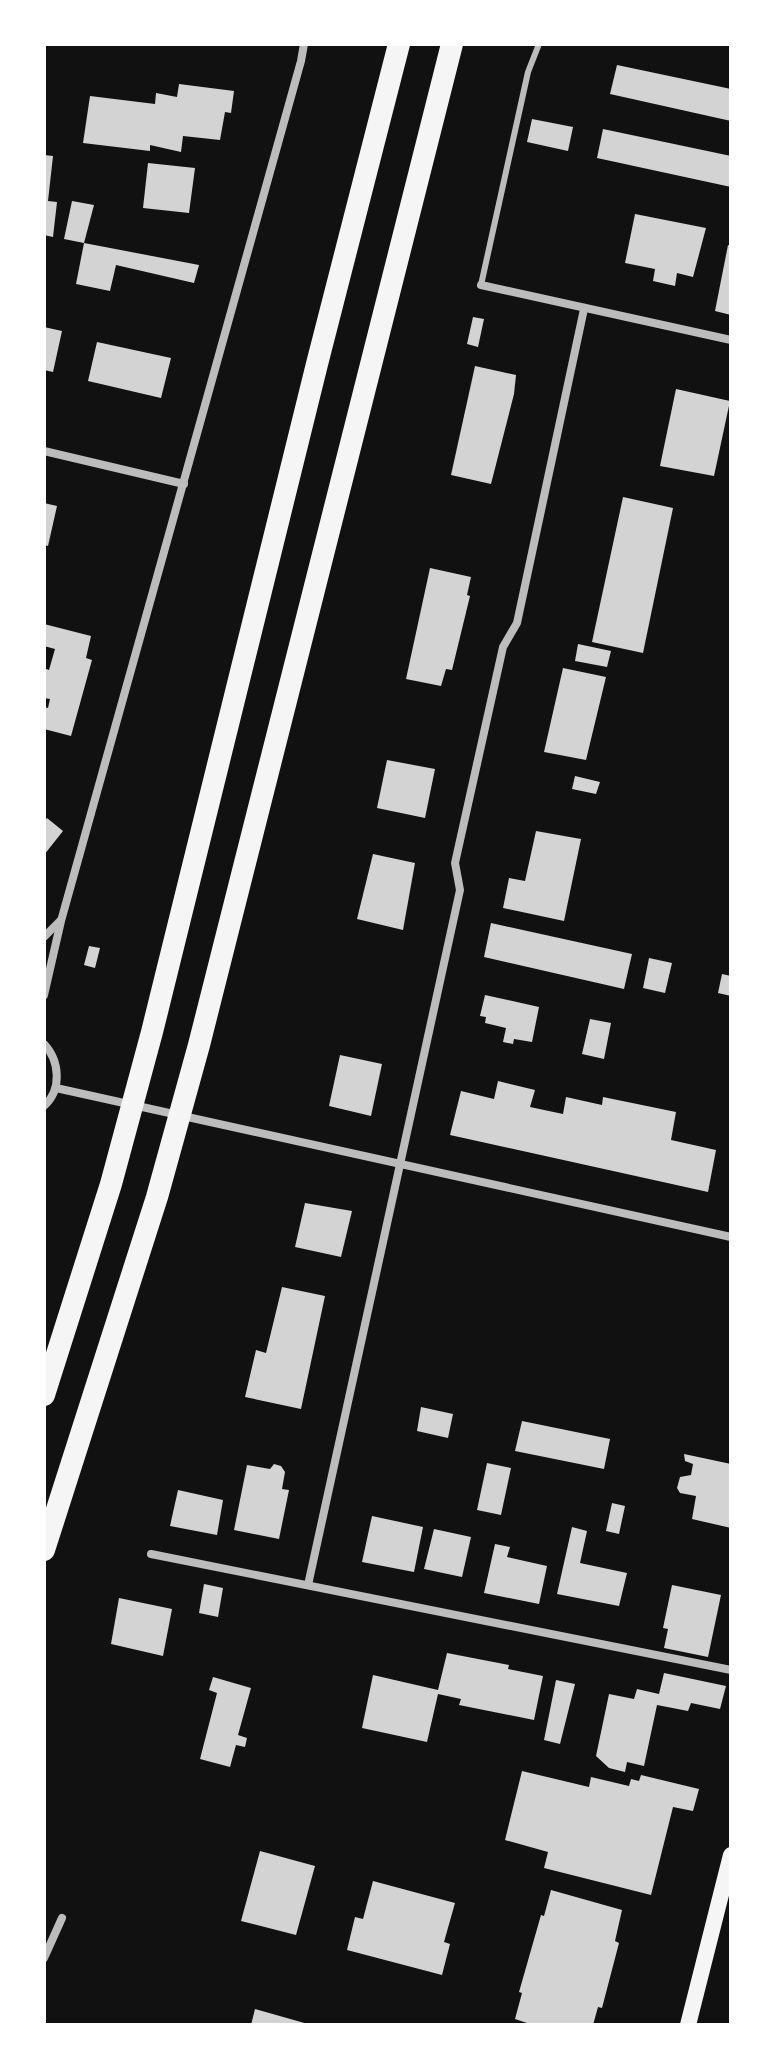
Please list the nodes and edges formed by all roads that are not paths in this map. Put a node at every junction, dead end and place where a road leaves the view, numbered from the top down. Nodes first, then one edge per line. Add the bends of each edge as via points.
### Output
1 (304, 44) edge
2 (399, 44) edge
3 (452, 44) edge
4 (539, 44) edge
5 (481, 285) joint
6 (584, 309) junction
7 (731, 340) edge
8 (44, 451) edge
9 (184, 484) junction
10 (61, 921) junction
11 (44, 937) edge
12 (54, 947) junction
13 (44, 965) edge
14 (44, 995) edge
15 (44, 1044) edge
16 (56, 1088) junction
17 (44, 1106) edge
18 (400, 1165) junction
19 (731, 1237) edge
20 (44, 1395) edge
21 (44, 1550) edge
22 (151, 1554) dead end
23 (308, 1585) junction
24 (731, 1670) edge
25 (731, 1855) edge
26 (62, 1918) dead end
27 (44, 1958) edge
28 (688, 2025) edge

1 - 9 street
2 - 20 highway via 152,1032 111,1184
3 - 21 highway via 199,1045 157,1197
4 - 5 lane via 528,72
5 - 6 street
6 - 7 street
6 - 18 street via 517,623 503,647 455,863 460,890
8 - 9 street
9 - 10 street
10 - 11 street
10 - 12 street
12 - 13 street
12 - 14 street
15 - 16 street via 57,1071
16 - 17 street
16 - 18 street
18 - 19 street
18 - 23 street
22 - 23 street
23 - 24 street
25 - 28 main road
26 - 27 street

